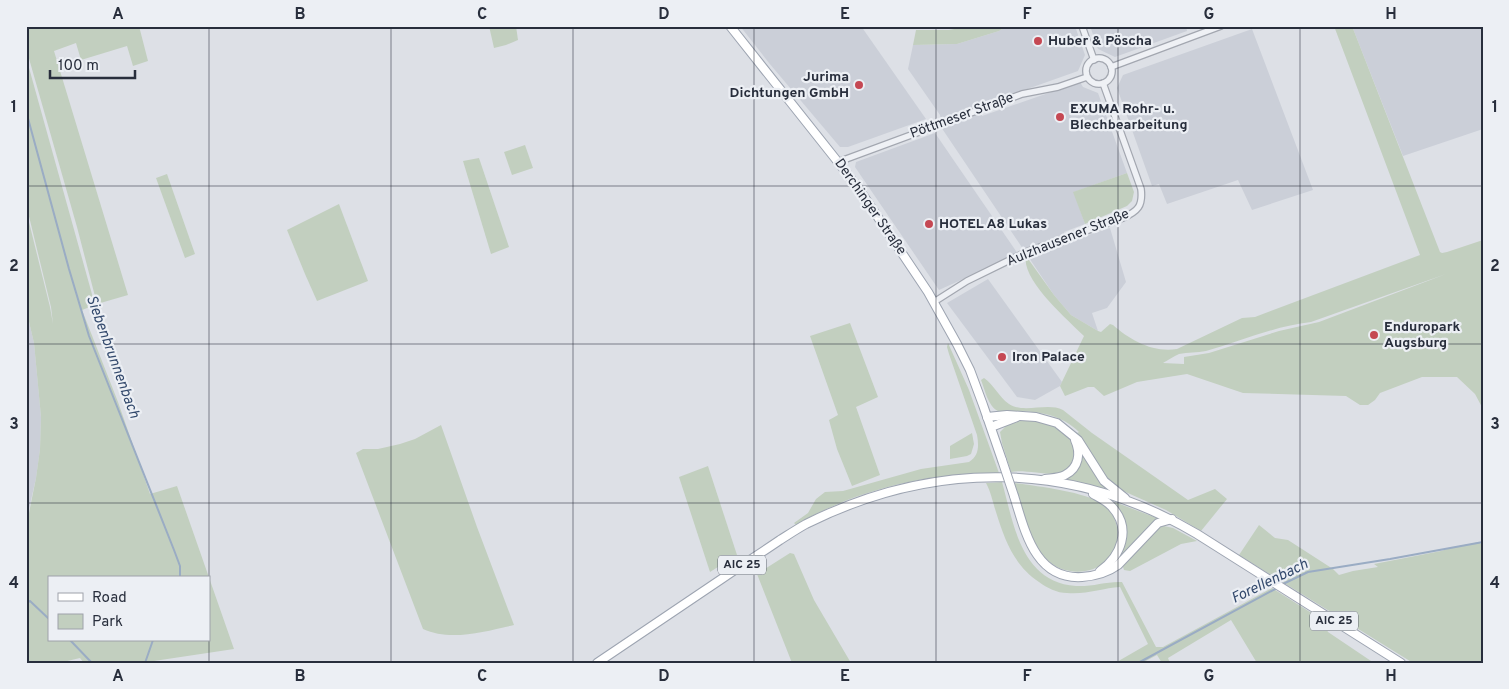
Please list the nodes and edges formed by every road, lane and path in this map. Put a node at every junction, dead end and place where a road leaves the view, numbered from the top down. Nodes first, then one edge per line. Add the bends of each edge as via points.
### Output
1 (730, 26) edge
2 (1082, 26) edge
3 (1221, 26) edge
4 (1094, 60) junction
5 (1111, 67) junction
6 (1087, 77) junction
7 (1103, 83) junction
8 (838, 162) junction
9 (934, 302) junction
10 (1020, 416) junction
11 (987, 417) junction
12 (991, 427) junction
13 (1074, 436) junction
14 (1042, 480) junction
15 (1085, 489) junction
16 (1126, 500) junction
17 (1172, 519) junction
18 (1116, 562) junction
19 (597, 663) edge
20 (1401, 663) edge

1 - 8 main road, Derchinger Straße
2 - 4 street
3 - 5 street
4 - 5 street via 1102,59
4 - 6 street via 1087,66
5 - 7 street via 1111,75
6 - 7 street via 1096,84
6 - 8 street, Pöttmeser Straße via 1022,94
7 - 9 street, Aulzhausener Straße via 1141,189 1142,201 1137,210 1026,252 967,281
8 - 9 main road, Derchinger Straße
9 - 11 main road, Derchinger Straße via 962,353
10 - 11 main road
10 - 12 main road
10 - 13 main road via 1047,420
11 - 12 main road, Derchinger Straße
12 - 18 main road, Derchinger Straße, bridge via 1028,537 1044,563 1065,575 1078,577 1111,570
13 - 14 main road via 1079,453 1077,464 1065,475
13 - 16 main road via 1104,480
14 - 15 main road, AIC 25
14 - 19 main road, AIC 25 via 985,476 937,481 844,506 804,525
15 - 16 main road, AIC 25
15 - 18 main road via 1107,502 1117,513 1122,531
16 - 17 main road, AIC 25
17 - 18 main road via 1158,524
17 - 20 main road, AIC 25

